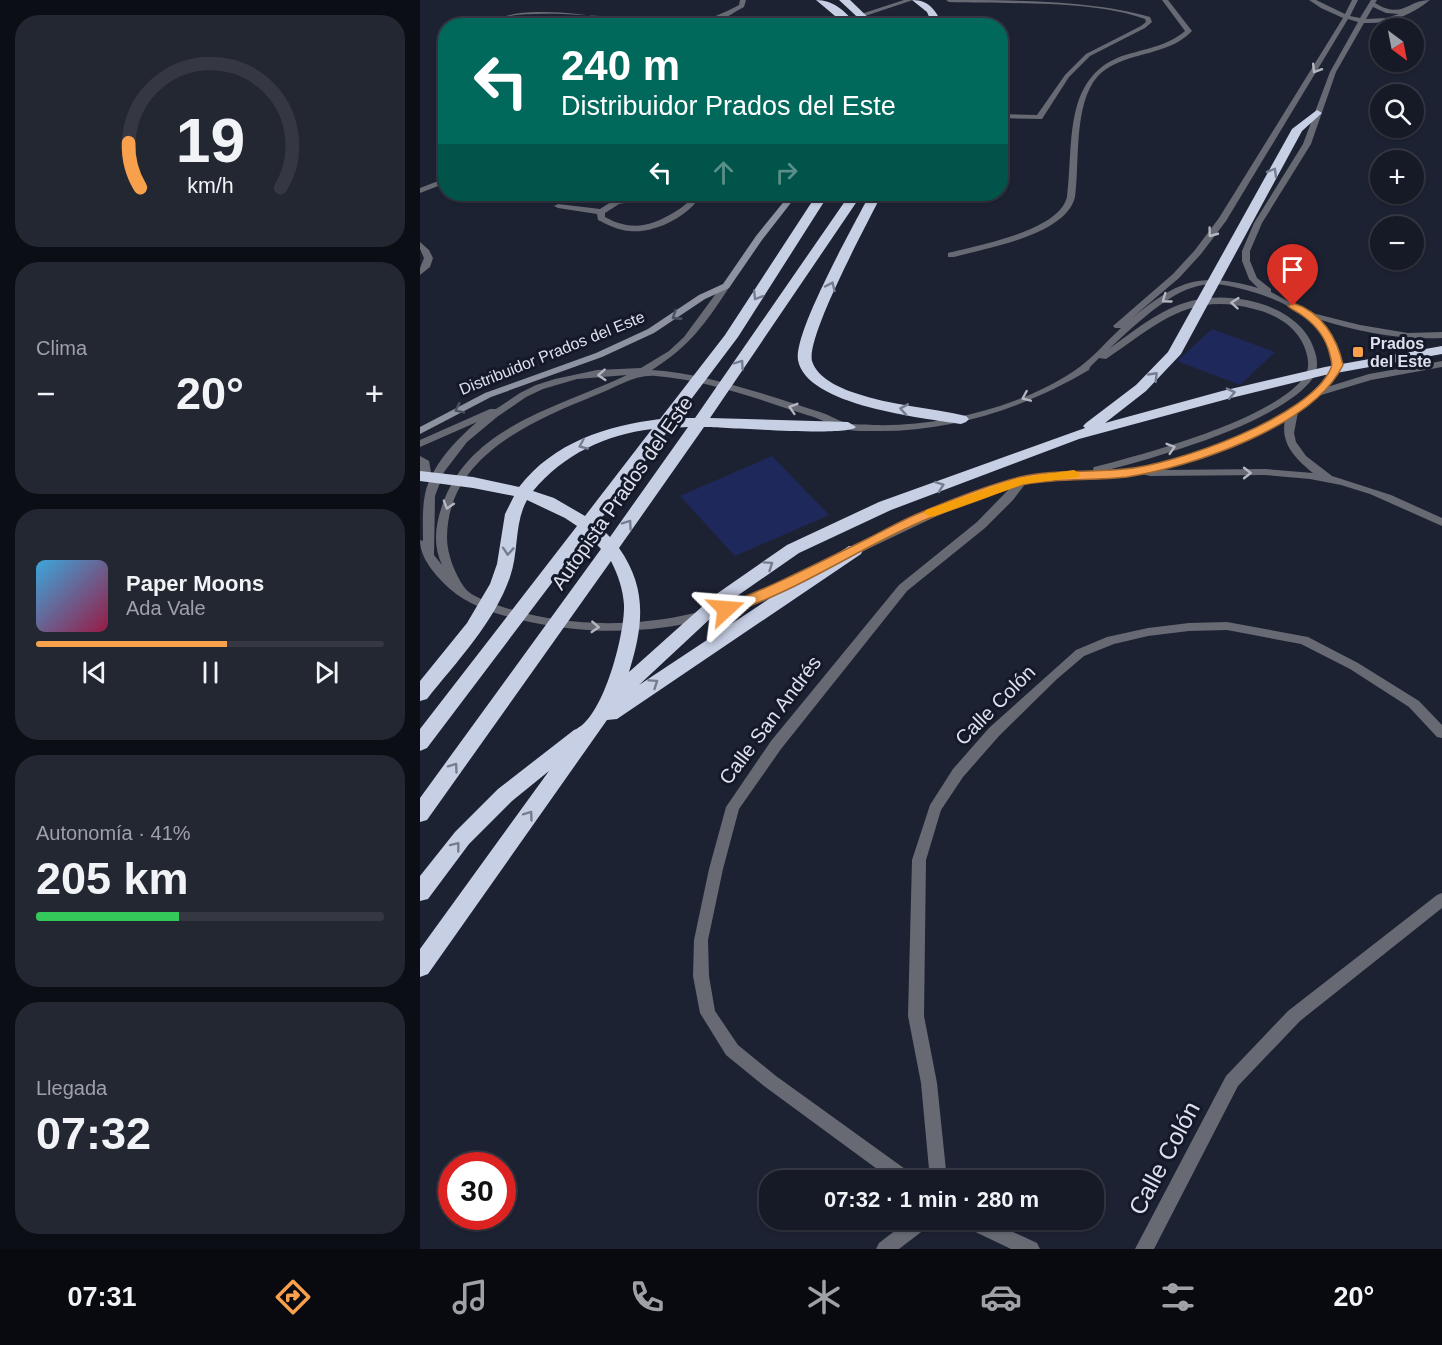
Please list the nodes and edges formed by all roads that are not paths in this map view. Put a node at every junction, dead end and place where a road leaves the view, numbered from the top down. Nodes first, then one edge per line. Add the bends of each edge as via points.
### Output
1 (742, 0) edge
2 (844, 0) edge
3 (910, 0) edge
4 (917, 0) edge
5 (949, 0) edge
6 (1165, 0) edge
7 (1312, 0) edge
8 (1355, 0) edge
9 (1427, 0) edge
10 (825, 2) edge
11 (1373, 2) edge
12 (1411, 10) junction
13 (495, 18) edge
14 (648, 18) edge
15 (709, 18) edge
16 (844, 18) edge
17 (853, 18) edge
18 (864, 18) edge
19 (935, 18) edge
20 (1345, 18) junction
21 (1362, 20) junction
22 (1317, 113) junction
23 (1008, 116) edge
24 (438, 183) edge
25 (420, 191) edge
26 (623, 201) edge
27 (693, 201) edge
28 (788, 201) edge
29 (818, 201) edge
30 (851, 201) edge
31 (873, 201) edge
32 (558, 206) dead end
33 (601, 212) junction
34 (420, 244) edge
35 (951, 255) dead end
36 (420, 272) edge
37 (726, 286) junction
38 (1281, 299) junction
39 (1305, 312) junction
40 (1442, 335) edge
41 (1442, 350) edge
42 (1442, 364) edge
43 (1079, 372) junction
44 (1317, 393) junction
45 (506, 406) junction
46 (1293, 411) junction
47 (961, 418) junction
48 (848, 427) junction
49 (420, 430) edge
50 (1074, 436) junction
51 (420, 444) edge
52 (420, 459) edge
53 (1125, 473) junction
54 (1074, 474) junction
55 (420, 477) edge
56 (1329, 479) junction
57 (1023, 480) junction
58 (1442, 522) edge
59 (420, 544) edge
60 (855, 550) junction
61 (428, 555) junction
62 (459, 591) junction
63 (420, 694) edge
64 (613, 698) junction
65 (1442, 733) edge
66 (420, 743) edge
67 (420, 814) edge
68 (420, 892) edge
69 (1442, 899) edge
70 (420, 967) edge
71 (892, 1170) edge
72 (937, 1170) edge
73 (909, 1230) edge
74 (990, 1230) edge
75 (885, 1249) edge
76 (1031, 1249) edge
77 (1144, 1249) edge

1 - 15 street via 742,6 729,14
2 - 18 highway
3 - 17 street
4 - 19 highway via 932,10
5 - 23 street via 1111,8 1148,18 1143,27 1088,55 1067,76 1039,117
6 - 35 street via 1189,31 1177,40 1122,59 1095,75 1078,119 1069,205 1060,216 1041,227
7 - 20 street
8 - 20 street
9 - 12 street
10 - 16 highway
11 - 12 street via 1389,11
11 - 21 street
12 - 21 street via 1391,21
13 - 14 street via 547,8
20 - 21 street
20 -> 43 street via 1211,236 1176,276 1101,341
21 - 22 street via 1333,72
22 - 38 street via 1307,144 1258,223 1246,251 1253,279
50 -> 22 highway via 1141,388 1174,354 1298,129
24 - 25 street
26 - 33 street
27 - 33 street via 658,226 644,230 608,223 601,218
28 - 37 main road, Distribuidor Prados del Este
29 -> 66 highway, Autopista Prados del Este via 731,337
67 -> 30 highway, Autopista Prados del Este via 535,657
47 -> 31 highway via 847,397 818,379 804,359 810,329
32 - 33 street
34 - 36 street via 430,257 429,264
37 -> 49 main road, Distribuidor Prados del Este via 651,331 488,395
37 -> 62 street, Distribuidor Prados del Este via 674,352 651,367 512,429 484,448 465,470 445,509 442,548
38 - 39 street, Distribuidor Prados del Este
38 -> 43 street, Distribuidor Prados del Este via 1237,284 1184,286 1118,335
39 - 40 street via 1381,333
39 - 44 street, Distribuidor Prados del Este via 1330,338 1337,357 1333,376
50 -> 41 highway via 1325,371
42 - 44 street via 1369,377
43 -> 47 street, Distribuidor Prados del Este via 1010,404
54 -> 43 street, Distribuidor Prados del Este via 1179,446 1232,425 1299,388 1311,374 1312,362 1301,332 1279,315 1253,306 1206,302 1179,308
44 - 46 street, Distribuidor Prados del Este
48 -> 45 street, Distribuidor Prados del Este via 752,395 656,373 568,380 525,394
45 - 51 street
45 - 61 street, Distribuidor Prados del Este via 478,427 447,459 432,486
46 - 53 street, Distribuidor Prados del Este via 1205,454
46 - 56 street via 1287,426 1290,441 1298,455
47 - 48 street, Distribuidor Prados del Este via 895,427
48 -> 63 highway via 688,423 635,427 572,450 534,478 517,505 499,585 472,631
64 -> 50 highway via 721,599 807,541 885,506
52 - 55 street via 426,472
53 - 54 street, Distribuidor Prados del Este
53 -> 56 street via 1268,473
54 - 57 street, Distribuidor Prados del Este
55 - 64 highway via 503,486 532,494 582,520 604,541 625,572 632,593 633,614
56 - 58 street
57 - 60 street, Distribuidor Prados del Este via 925,515
57 - 71 street, Calle San Andrés via 981,525 903,588 776,745 733,807 701,940 701,976 708,1013 732,1050
59 - 61 street
62 -> 60 street, Distribuidor Prados del Este via 497,610 543,622 621,629 680,620 749,602
68 -> 60 highway via 462,838 505,795 557,752
61 - 62 street, Distribuidor Prados del Este
70 -> 64 highway
65 - 72 street, Calle Colón via 1414,704 1304,640 1227,626 1189,627 1112,640 1080,653 1053,676 958,773 935,809 919,860 916,1016
69 - 77 street, Calle Colón via 1294,1016 1232,1082
73 - 75 street
74 - 76 street

